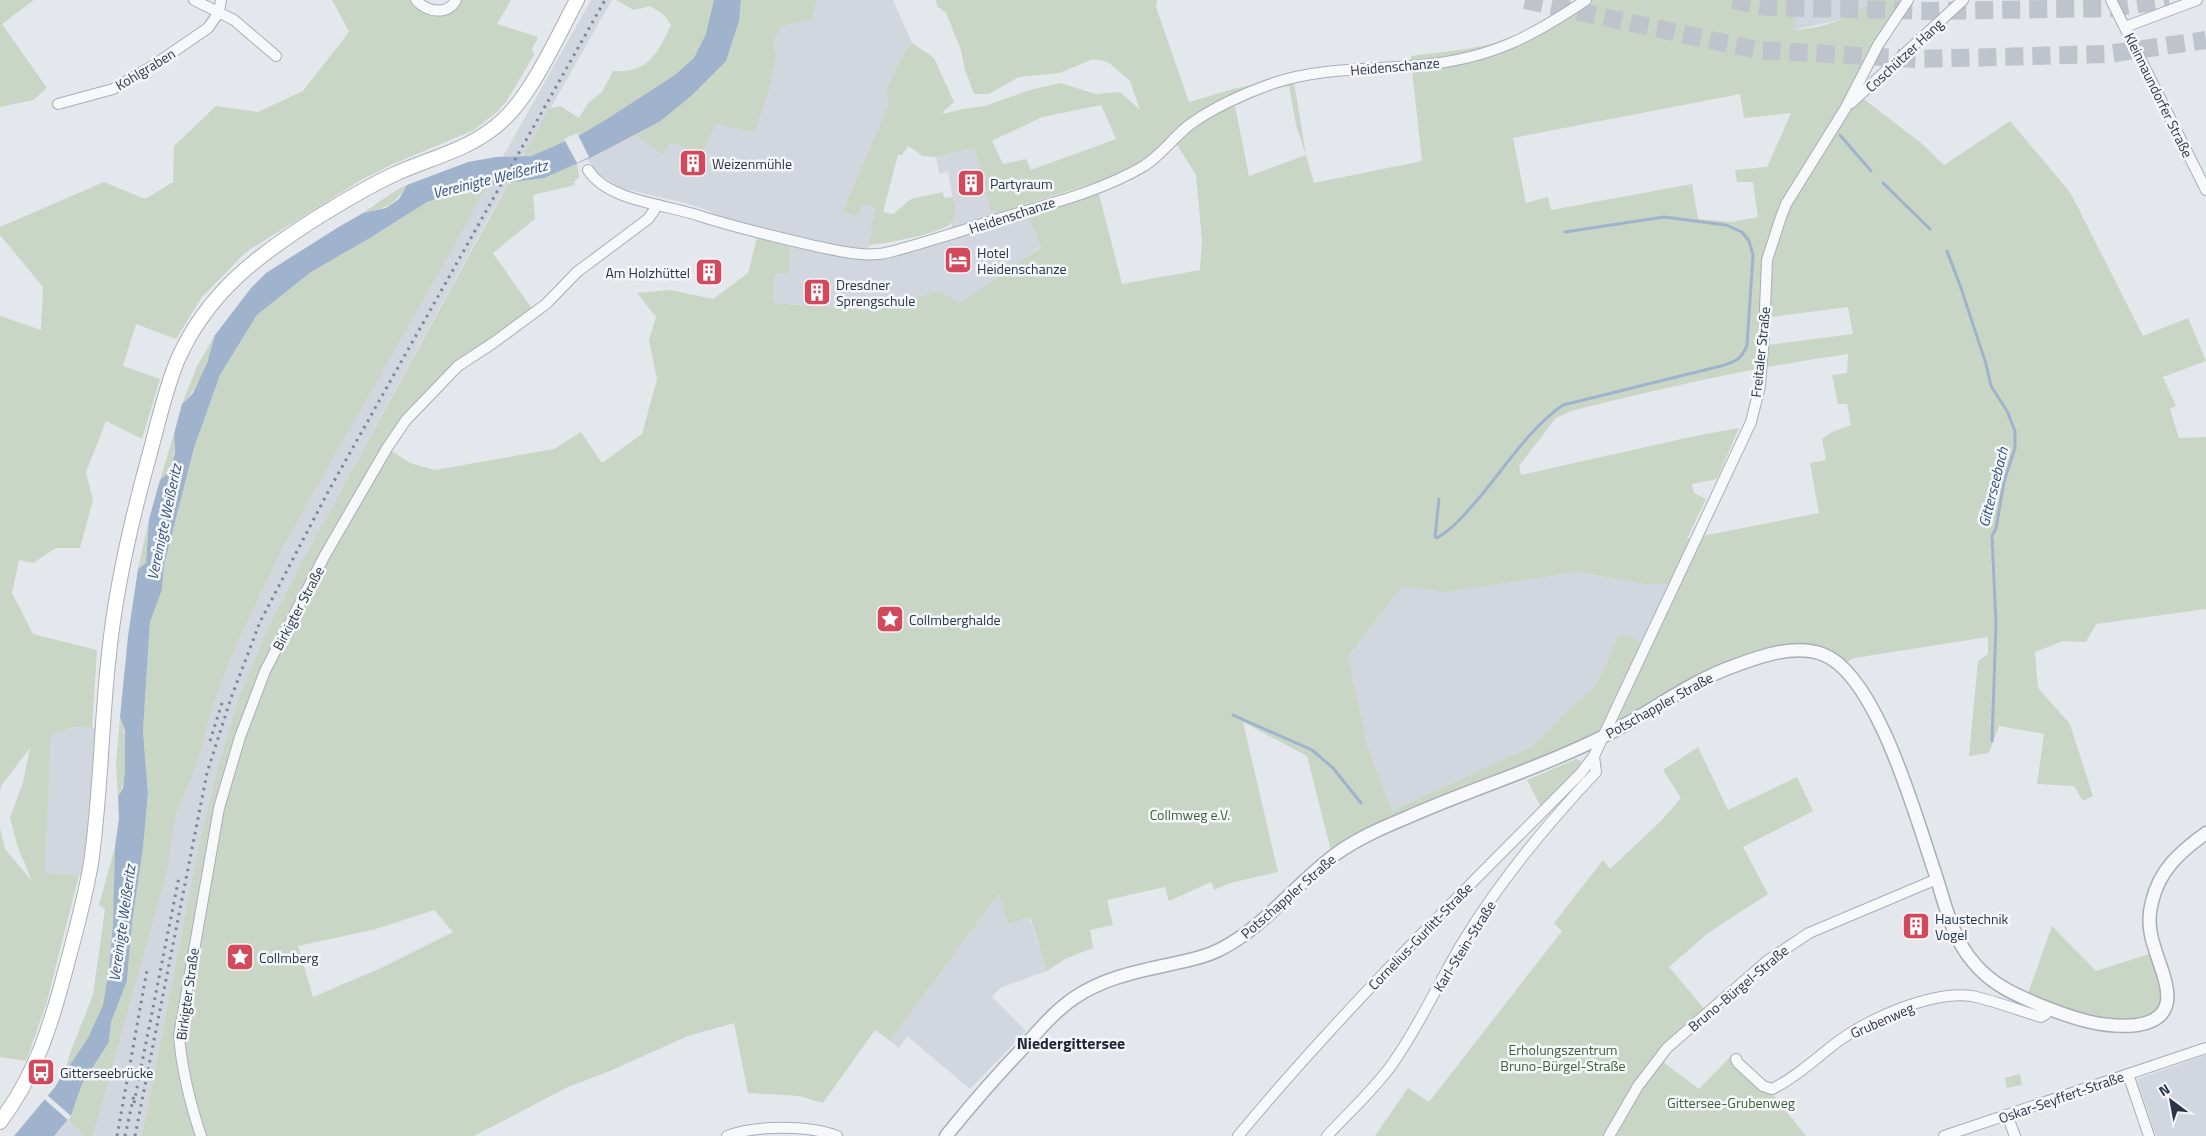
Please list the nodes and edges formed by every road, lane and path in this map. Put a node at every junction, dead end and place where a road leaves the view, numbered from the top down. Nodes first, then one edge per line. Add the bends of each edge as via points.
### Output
1 (194, 0) edge
2 (222, 0) edge
3 (416, 0) edge
4 (456, 0) edge
5 (578, 0) edge
6 (1586, 0) edge
7 (1908, 0) edge
8 (1963, 0) edge
9 (2111, 0) edge
10 (2197, 0) edge
11 (219, 12) junction
12 (2125, 27) junction
13 (276, 56) dead end
14 (58, 104) dead end
15 (1845, 109) junction
16 (588, 170) dead end
17 (2206, 190) edge
18 (658, 205) junction
19 (1602, 737) junction
20 (1594, 756) junction
21 (2206, 833) edge
22 (1937, 879) junction
23 (2048, 1008) junction
24 (2206, 1048) edge
25 (1736, 1059) dead end
26 (2128, 1074) junction
27 (2007, 1115) junction
28 (0, 1122) edge
29 (832, 1134) edge
30 (201, 1136) edge
31 (727, 1136) edge
32 (946, 1136) edge
33 (1238, 1136) edge
34 (1326, 1136) edge
35 (1609, 1136) edge
36 (1944, 1136) edge
37 (2015, 1136) edge
38 (2149, 1136) edge

1 - 11 street
2 - 11 street, Kohlgraben
3 - 4 street via 427,9 436,11 447,9
5 - 28 main road via 517,105 504,120 472,142 375,183 269,249 228,284 189,338 162,408 116,596 90,865 78,924 46,1040 26,1083
6 - 18 street, Heidenschanze via 1532,35 1476,56 1426,64 1349,69 1274,83 1200,118 1146,164 1125,176 892,252 862,254 830,249
7 - 15 street, Freitaler Straße via 1878,45
8 - 15 street, Coschützer Hang
9 - 12 street, Kleinnaundorfer Straße
10 - 12 street
11 - 13 street via 234,20
11 - 14 street, Kohlgraben via 208,28 151,68 113,89
12 - 17 street, Kleinnaundorfer Straße
15 - 19 street, Freitaler Straße via 1783,211 1767,260 1760,386 1750,422
16 - 18 street, Heidenschanze via 592,177 610,189
18 - 30 street, Birkigter Straße via 648,219 577,272 546,304 458,366 406,420 325,556 265,671 219,808 180,1028 181,1061
19 - 20 street, Cornelius-Gurlitt-Straße
19 - 22 street, Potschappler Straße via 1676,693 1732,666 1792,650 1822,654 1851,676 1878,720
19 - 32 street, Potschappler Straße via 1371,833 1337,853 1250,932 1220,950 1202,958 1126,974 1083,992 1034,1035
20 - 33 street, Cornelius-Gurlitt-Straße via 1580,774 1389,967 1306,1056
20 - 34 street, Karl-Stein-Straße via 1596,772 1550,821 1517,864 1462,944 1392,1064
21 - 23 street, Potschappler Straße via 2168,866 2151,904 2152,941 2168,986 2167,1003 2161,1015 2144,1024 2111,1025 2079,1020
22 - 23 street, Potschappler Straße via 1954,933 1974,964 1997,984
22 - 35 street, Bruno-Bürgel-Straße via 1809,933 1768,960 1667,1048 1638,1086
23 - 25 street, Grubenweg via 2041,1017 1970,996 1941,997 1920,1003 1883,1016 1846,1036 1772,1088 1763,1086
24 - 26 street, Oskar-Seyffert-Straße
26 - 27 street, Oskar-Seyffert-Straße
26 - 38 street
27 - 36 street, Oskar-Seyffert-Straße
27 - 37 street
29 - 31 street via 772,1128

